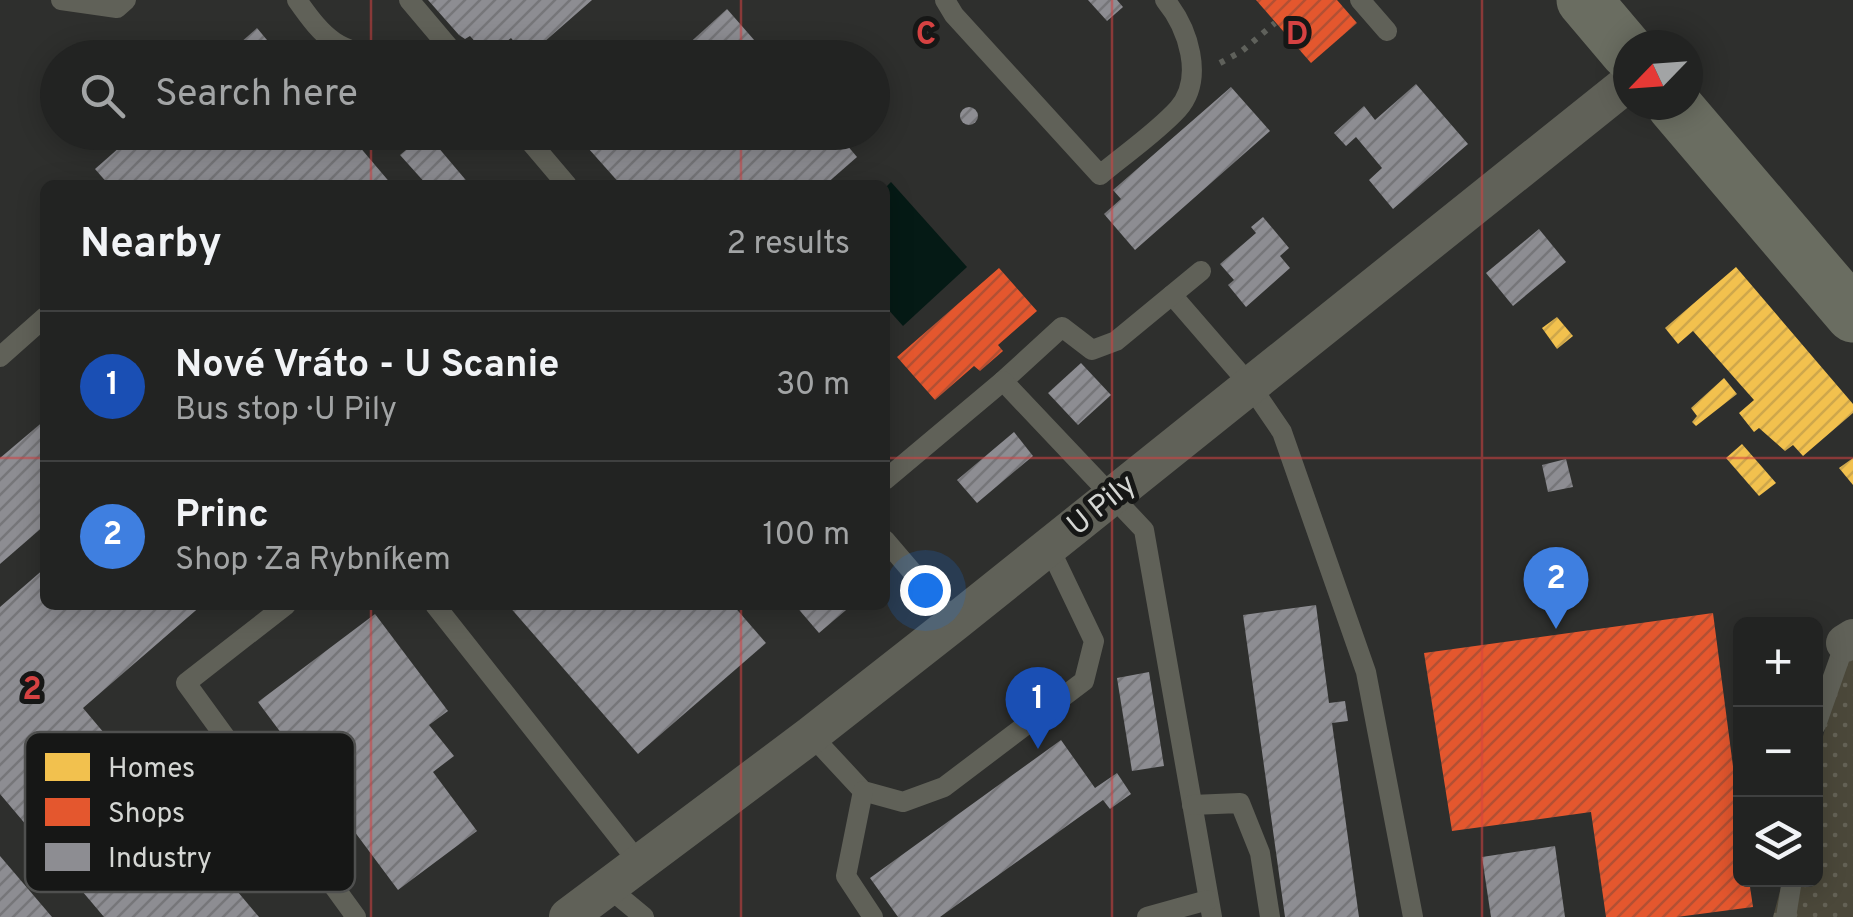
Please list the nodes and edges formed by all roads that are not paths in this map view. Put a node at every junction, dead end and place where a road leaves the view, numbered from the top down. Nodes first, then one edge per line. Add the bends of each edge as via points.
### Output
1 (61, 0) edge
2 (126, 0) edge
3 (297, 0) edge
4 (408, 0) edge
5 (946, 0) edge
6 (1165, 0) edge
7 (1360, 0) edge
8 (1584, 0) edge
9 (1388, 32) dead end
10 (1613, 34) edge
11 (333, 40) edge
12 (442, 40) edge
13 (1613, 94) edge
14 (1687, 120) edge
15 (537, 150) edge
16 (563, 180) edge
17 (1201, 271) dead end
18 (1172, 295) junction
19 (1853, 316) edge
20 (40, 321) edge
21 (0, 357) edge
22 (1003, 382) junction
23 (1250, 385) junction
24 (890, 476) edge
25 (1112, 494) junction
26 (890, 546) edge
27 (1049, 547) junction
28 (280, 610) edge
29 (439, 610) edge
30 (955, 622) junction
31 (1849, 641) edge
32 (1823, 708) edge
33 (222, 732) edge
34 (811, 735) junction
35 (863, 791) junction
36 (1192, 805) junction
37 (640, 864) junction
38 (1791, 887) edge
39 (609, 888) junction
40 (338, 892) edge
41 (1210, 909) edge
42 (356, 917) edge
43 (568, 917) edge
44 (644, 917) edge
45 (872, 917) edge
46 (1146, 917) edge
47 (1270, 917) edge
48 (1413, 917) edge
49 (1786, 917) edge

1 - 2 lane via 117,8
3 - 11 lane
4 - 12 lane
5 - 6 lane via 1100,175 1181,106 1192,78 1190,46
7 - 9 lane
8 - 10 main road
13 - 23 street, U Pily
14 - 19 main road
15 - 16 lane
17 - 18 lane
18 - 22 lane via 1116,341 1092,350 1062,327
18 - 23 lane
20 - 21 lane
22 - 24 lane
22 - 25 lane
23 - 25 street, U Pily
23 - 48 lane via 1282,432 1366,672
25 - 27 street, U Pily
25 - 36 lane via 1144,530
26 - 30 lane
27 - 30 street, U Pily
27 - 35 lane via 1094,641 1084,682 944,787 903,802
28 - 33 lane via 186,683
29 - 37 lane
30 - 34 street, U Pily
31 - 32 lane
34 - 35 lane
34 - 37 street, U Pily
35 - 45 lane via 846,876
36 - 41 lane
36 - 47 lane via 1240,803 1260,853
37 - 39 street, U Pily
38 - 49 lane
39 - 43 street, U Pily
39 - 44 lane
40 - 42 lane
41 - 46 lane

